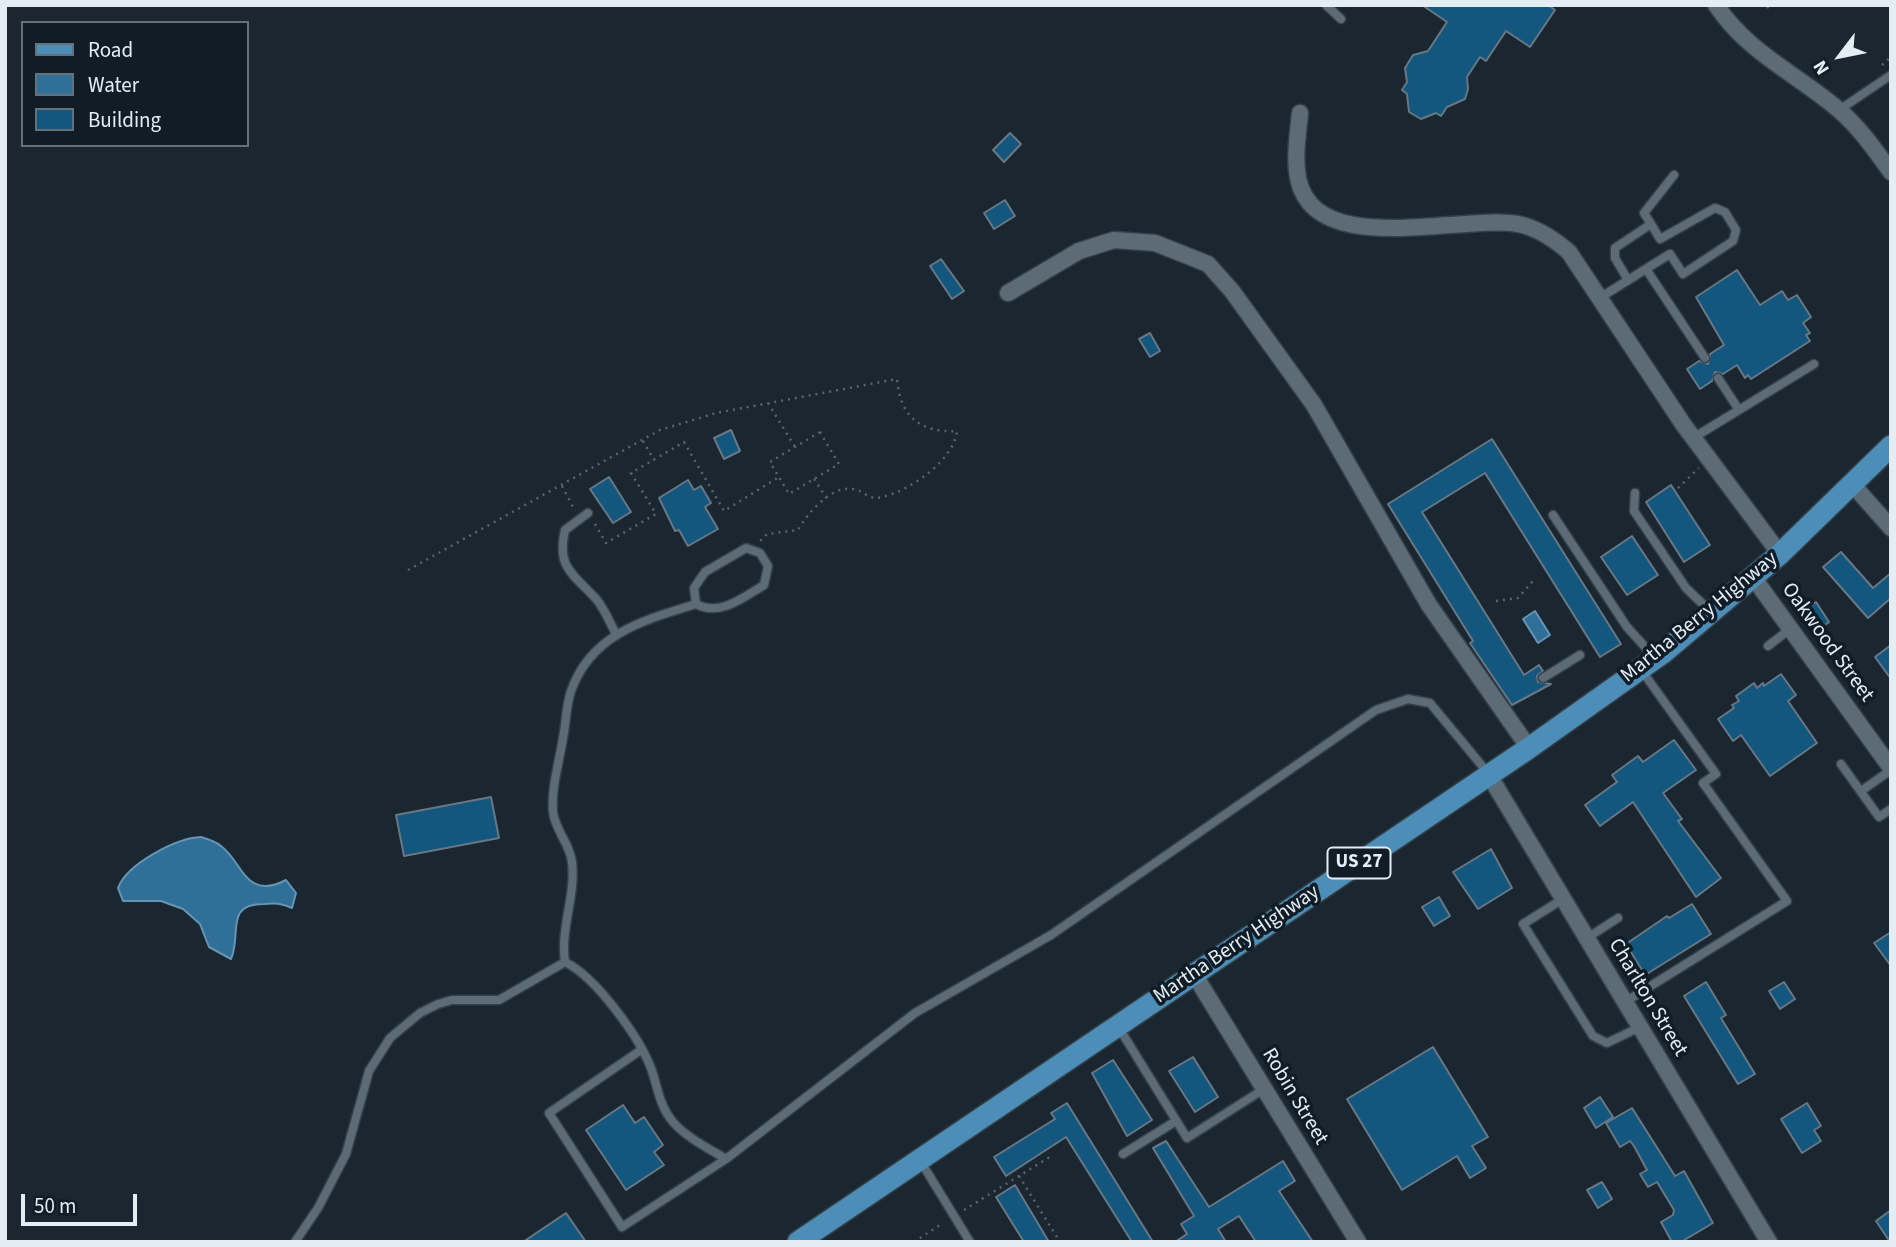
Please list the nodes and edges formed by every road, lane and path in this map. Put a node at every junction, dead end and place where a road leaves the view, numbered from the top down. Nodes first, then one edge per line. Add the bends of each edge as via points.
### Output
1 (1326, 5) edge
2 (1716, 5) edge
3 (1341, 19) dead end
4 (1891, 75) edge
5 (1839, 110) junction
6 (1300, 113) dead end
7 (1891, 172) edge
8 (1674, 175) dead end
9 (1651, 224) junction
10 (1660, 239) junction
11 (1670, 254) junction
12 (1646, 269) junction
13 (1629, 280) junction
14 (1008, 293) dead end
15 (1601, 297) junction
16 (1705, 358) dead end
17 (1814, 365) dead end
18 (1718, 378) dead end
19 (768, 403) junction
20 (1739, 410) junction
21 (1693, 438) junction
22 (643, 440) junction
23 (1891, 446) edge
24 (795, 447) junction
25 (1708, 458) junction
26 (654, 460) junction
27 (779, 477) junction
28 (814, 479) junction
29 (1853, 485) junction
30 (562, 486) junction
31 (1678, 488) dead end
32 (1635, 493) dead end
33 (827, 499) junction
34 (588, 513) joint
35 (1553, 515) dead end
36 (578, 518) junction
37 (1891, 528) edge
38 (753, 549) junction
39 (1780, 554) junction
40 (408, 570) dead end
41 (1754, 577) junction
42 (1533, 581) dead end
43 (1496, 601) dead end
44 (696, 604) junction
45 (1712, 613) junction
46 (1790, 629) junction
47 (616, 634) junction
48 (1768, 646) dead end
49 (1580, 655) dead end
50 (1648, 664) junction
51 (1543, 678) dead end
52 (1529, 748) junction
53 (1841, 764) dead end
54 (1891, 769) edge
55 (1489, 775) junction
56 (1861, 791) junction
57 (1891, 809) edge
58 (1563, 899) junction
59 (1618, 918) dead end
60 (1587, 938) junction
61 (565, 962) junction
62 (1194, 974) junction
63 (1625, 1002) junction
64 (1117, 1026) junction
65 (1640, 1027) junction
66 (641, 1050) junction
67 (1264, 1089) junction
68 (1176, 1121) junction
69 (1123, 1154) dead end
70 (1053, 1155) dead end
71 (726, 1160) junction
72 (919, 1160) junction
73 (1019, 1176) junction
74 (954, 1216) junction
75 (1354, 1240) edge
76 (296, 1242) edge
77 (798, 1242) edge
78 (914, 1242) edge
79 (970, 1242) edge
80 (1060, 1242) edge
81 (1769, 1242) edge

1 - 3 lane
2 - 5 street via 1737,33 1763,56
4 - 5 lane
5 - 7 street
6 - 15 street via 1298,177 1310,200 1335,221 1364,227 1528,226 1569,252
8 - 9 lane via 1644,213
9 - 10 lane
9 - 13 lane via 1615,247 1615,258
10 - 11 lane
10 - 11 lane via 1715,208 1725,212 1736,230 1733,241 1683,274
11 - 12 lane
12 - 13 lane
12 - 16 lane
13 - 15 lane
14 - 52 street via 1079,251 1114,240 1155,243 1208,264 1314,405 1429,605
15 - 21 street
17 - 20 lane
18 - 20 lane
19 - 22 path via 716,413
19 - 24 path
19 - 33 path via 897,379 902,404 922,427 957,431 947,457 899,490 869,498 855,488 844,489
20 - 21 lane
21 - 25 street
22 - 26 path
22 - 30 path
23 - 29 main road, Martha Berry Highway / US 27
24 - 27 path via 771,462
24 - 28 path via 820,432 839,464
25 - 31 path
25 - 39 street
26 - 27 path via 684,442 724,511
26 - 34 path via 631,473 656,514 606,543
27 - 28 path via 789,494
28 - 33 path
29 - 37 street
29 - 39 main road, Martha Berry Highway / US 27
30 - 36 path
30 - 40 path
32 - 45 lane via 1634,510 1686,588
33 - 38 path via 811,510 798,530 767,534
34 - 36 lane
35 - 50 lane
36 - 47 lane via 565,530 562,556
38 - 44 lane via 738,551 705,572 694,588
38 - 44 lane via 768,566 764,584 723,608
39 - 41 main road, Martha Berry Highway / US 27
41 - 45 main road, Martha Berry Highway / US 27
41 - 46 street, Oakwood Street
42 - 43 path via 1518,598
44 - 47 lane
45 - 50 main road, Martha Berry Highway / US 27
46 - 48 lane
46 - 54 street, Oakwood Street
47 - 61 lane via 590,658 571,691 554,784 555,825 572,860 562,941
49 - 51 lane
50 - 52 main road, Martha Berry Highway / US 27
50 - 63 lane via 1716,775 1703,783 1787,901
52 - 55 main road, Martha Berry Highway / US 27
53 - 56 lane
54 - 56 lane
55 - 58 street, Charlton Street
55 - 62 main road, Martha Berry Highway / US 27
55 - 71 lane via 1430,703 1408,699 1376,710 1051,935 915,1013
56 - 57 lane via 1879,817
58 - 60 street, Charlton Street
58 - 65 lane via 1522,925 1593,1037 1607,1043
59 - 60 lane
60 - 63 street, Charlton Street
61 - 66 lane via 584,974
61 - 76 lane via 499,1000 438,1004 390,1038 369,1071 346,1154
62 - 64 main road, Martha Berry Highway / US 27
62 - 67 street, Robin Street
63 - 65 street, Charlton Street
64 - 68 lane
64 - 72 main road, Martha Berry Highway / US 27
65 - 81 street, Charlton Street
66 - 71 lane via 671,1121
66 - 71 lane via 549,1113 622,1227
67 - 68 lane via 1187,1138
67 - 75 street, Robin Street
68 - 69 lane
70 - 73 path
72 - 74 lane
72 - 77 main road, Martha Berry Highway / US 27
73 - 74 path
73 - 80 path
74 - 78 path
74 - 79 lane

